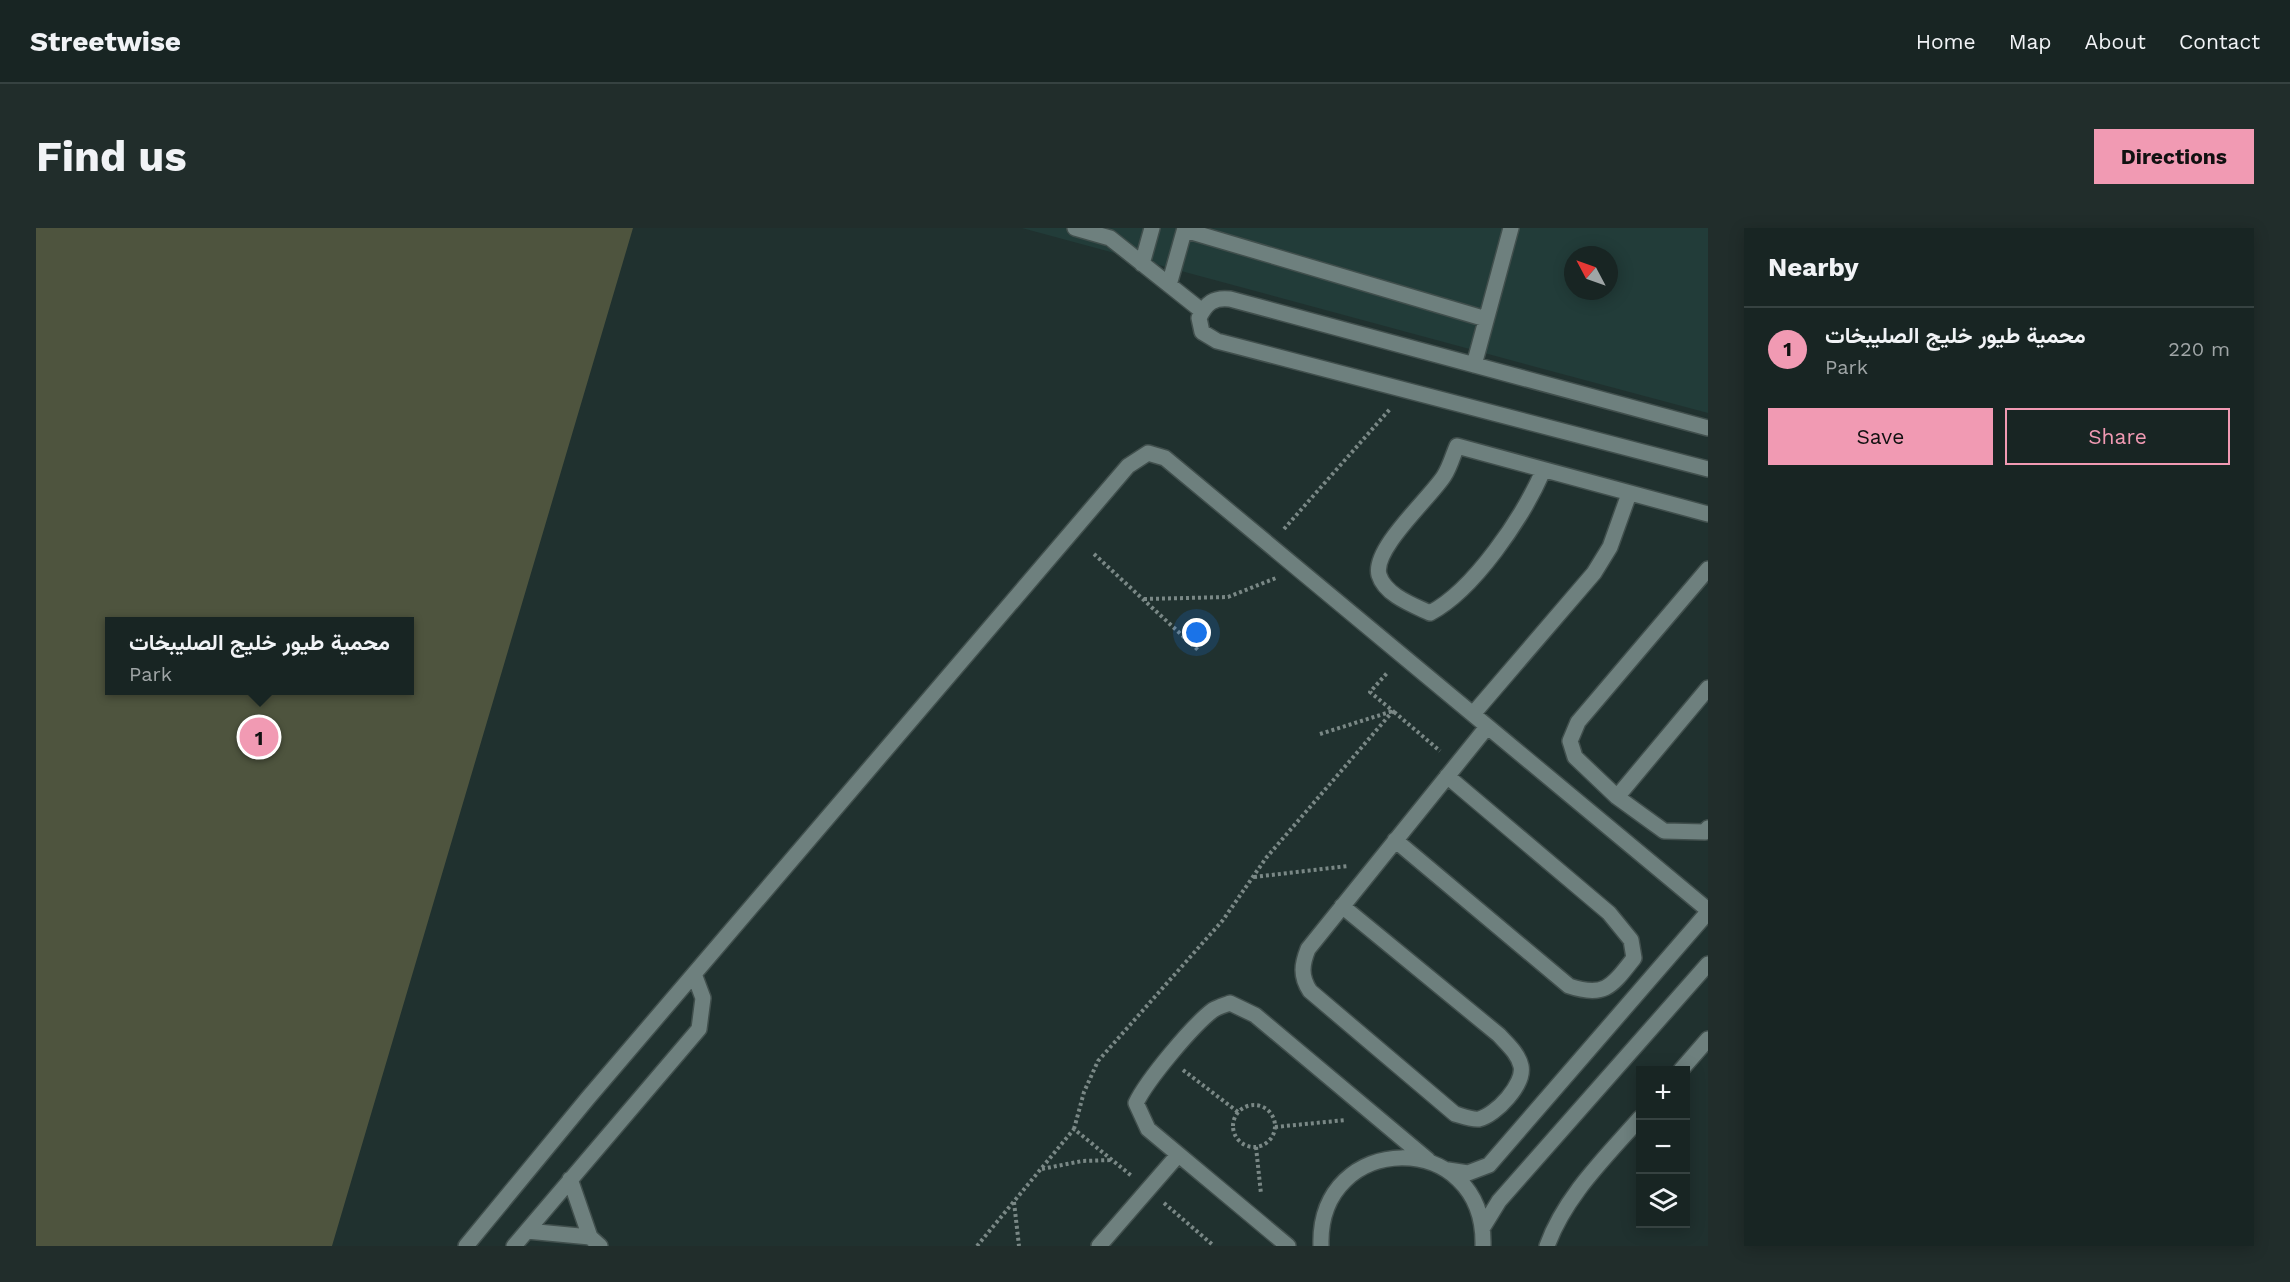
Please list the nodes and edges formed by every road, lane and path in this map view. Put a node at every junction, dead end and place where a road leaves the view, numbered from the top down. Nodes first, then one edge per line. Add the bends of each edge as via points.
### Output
1 (1075, 228) edge
2 (1152, 228) edge
3 (1511, 228) edge
4 (1185, 229) edge
5 (1111, 233) edge
6 (1142, 264) junction
7 (1169, 285) junction
8 (1202, 311) junction
9 (1486, 319) junction
10 (1474, 365) junction
11 (1398, 388) junction
12 (1708, 428) edge
13 (1708, 469) edge
14 (1543, 471) junction
15 (1629, 494) junction
16 (1708, 514) edge
17 (1269, 545) junction
18 (1094, 554) dead end
19 (1294, 566) junction
20 (1708, 569) edge
21 (1143, 599) junction
22 (1198, 650) dead end
23 (1402, 656) junction
24 (1708, 688) edge
25 (1393, 711) junction
26 (1473, 714) junction
27 (1487, 727) junction
28 (1320, 734) dead end
29 (1452, 771) junction
30 (1617, 796) junction
31 (1708, 828) edge
32 (1395, 840) junction
33 (1377, 863) junction
34 (1253, 877) junction
35 (1342, 906) junction
36 (1708, 911) edge
37 (1708, 964) edge
38 (694, 974) junction
39 (1708, 1039) edge
40 (1168, 1058) junction
41 (1685, 1066) edge
42 (1238, 1112) junction
43 (1377, 1118) junction
44 (1639, 1120) edge
45 (1275, 1127) junction
46 (1074, 1129) junction
47 (1179, 1155) junction
48 (1113, 1160) junction
49 (1428, 1160) junction
50 (1041, 1169) junction
51 (1448, 1170) junction
52 (570, 1179) junction
53 (1149, 1189) junction
54 (1014, 1202) junction
55 (1483, 1227) junction
56 (527, 1231) junction
57 (595, 1242) edge
58 (466, 1246) edge
59 (514, 1246) edge
60 (977, 1246) edge
61 (1019, 1246) edge
62 (1100, 1246) edge
63 (1214, 1246) edge
64 (1288, 1246) edge
65 (1321, 1246) edge
66 (1483, 1246) edge
67 (1547, 1246) edge

1 - 5 street
2 - 6 street
3 - 9 street
4 - 7 street
4 - 9 street
5 - 6 street
6 - 7 street
7 - 8 street
8 - 10 street via 1219,298 1230,299
8 - 11 street via 1202,332 1217,341
9 - 10 street
10 - 12 street
11 - 13 street
11 - 17 path via 1390,408
14 - 14 street via 1530,502 1511,529 1448,604 1430,613 1404,601 1385,586 1379,574 1381,555 1446,474 1457,446
14 - 15 street
15 - 16 street
15 - 26 street via 1610,548 1594,573
17 - 19 street
17 - 38 street via 1165,458 1148,453 1128,466
18 - 21 path
19 - 21 path via 1257,588 1228,597
19 - 23 street
20 - 30 street via 1578,722 1570,741 1575,757
21 - 22 path
23 - 25 path via 1370,692
23 - 26 street
24 - 30 street
25 - 28 path
25 - 29 path
25 - 34 path
26 - 27 street
27 - 29 street
27 - 36 street
29 - 32 street
29 - 32 street via 1609,913 1631,940 1634,958 1617,980 1588,993 1569,986
30 - 31 street via 1664,831 1705,832
32 - 33 street
33 - 34 path
33 - 35 street
34 - 46 path via 1208,937 1098,1061
35 - 35 street via 1308,949 1302,964 1304,983 1455,1114 1477,1120 1492,1113 1513,1092 1522,1069 1517,1056 1499,1035
36 - 51 street via 1489,1165 1468,1173
37 - 55 street via 1499,1202
38 - 52 street via 703,998 699,1029
38 - 58 street
39 - 41 street
40 - 42 path
40 - 43 street via 1214,1010 1230,1003 1255,1016
40 - 47 street via 1136,1103 1148,1129
42 - 45 path via 1245,1107 1262,1106 1269,1111
42 - 45 path via 1235,1136 1248,1146 1269,1141
43 - 45 path
43 - 49 street
44 - 67 street via 1570,1200
46 - 48 path
46 - 50 path
47 - 53 street
47 - 64 street
48 - 50 path
48 - 53 path
49 - 51 street
49 - 65 street via 1406,1156 1361,1167 1330,1200 1322,1222
50 - 54 path
51 - 55 street via 1477,1205
52 - 56 street
52 - 57 street
53 - 62 street
53 - 63 path
54 - 60 path
54 - 61 path
55 - 66 street
56 - 57 street
56 - 59 street

